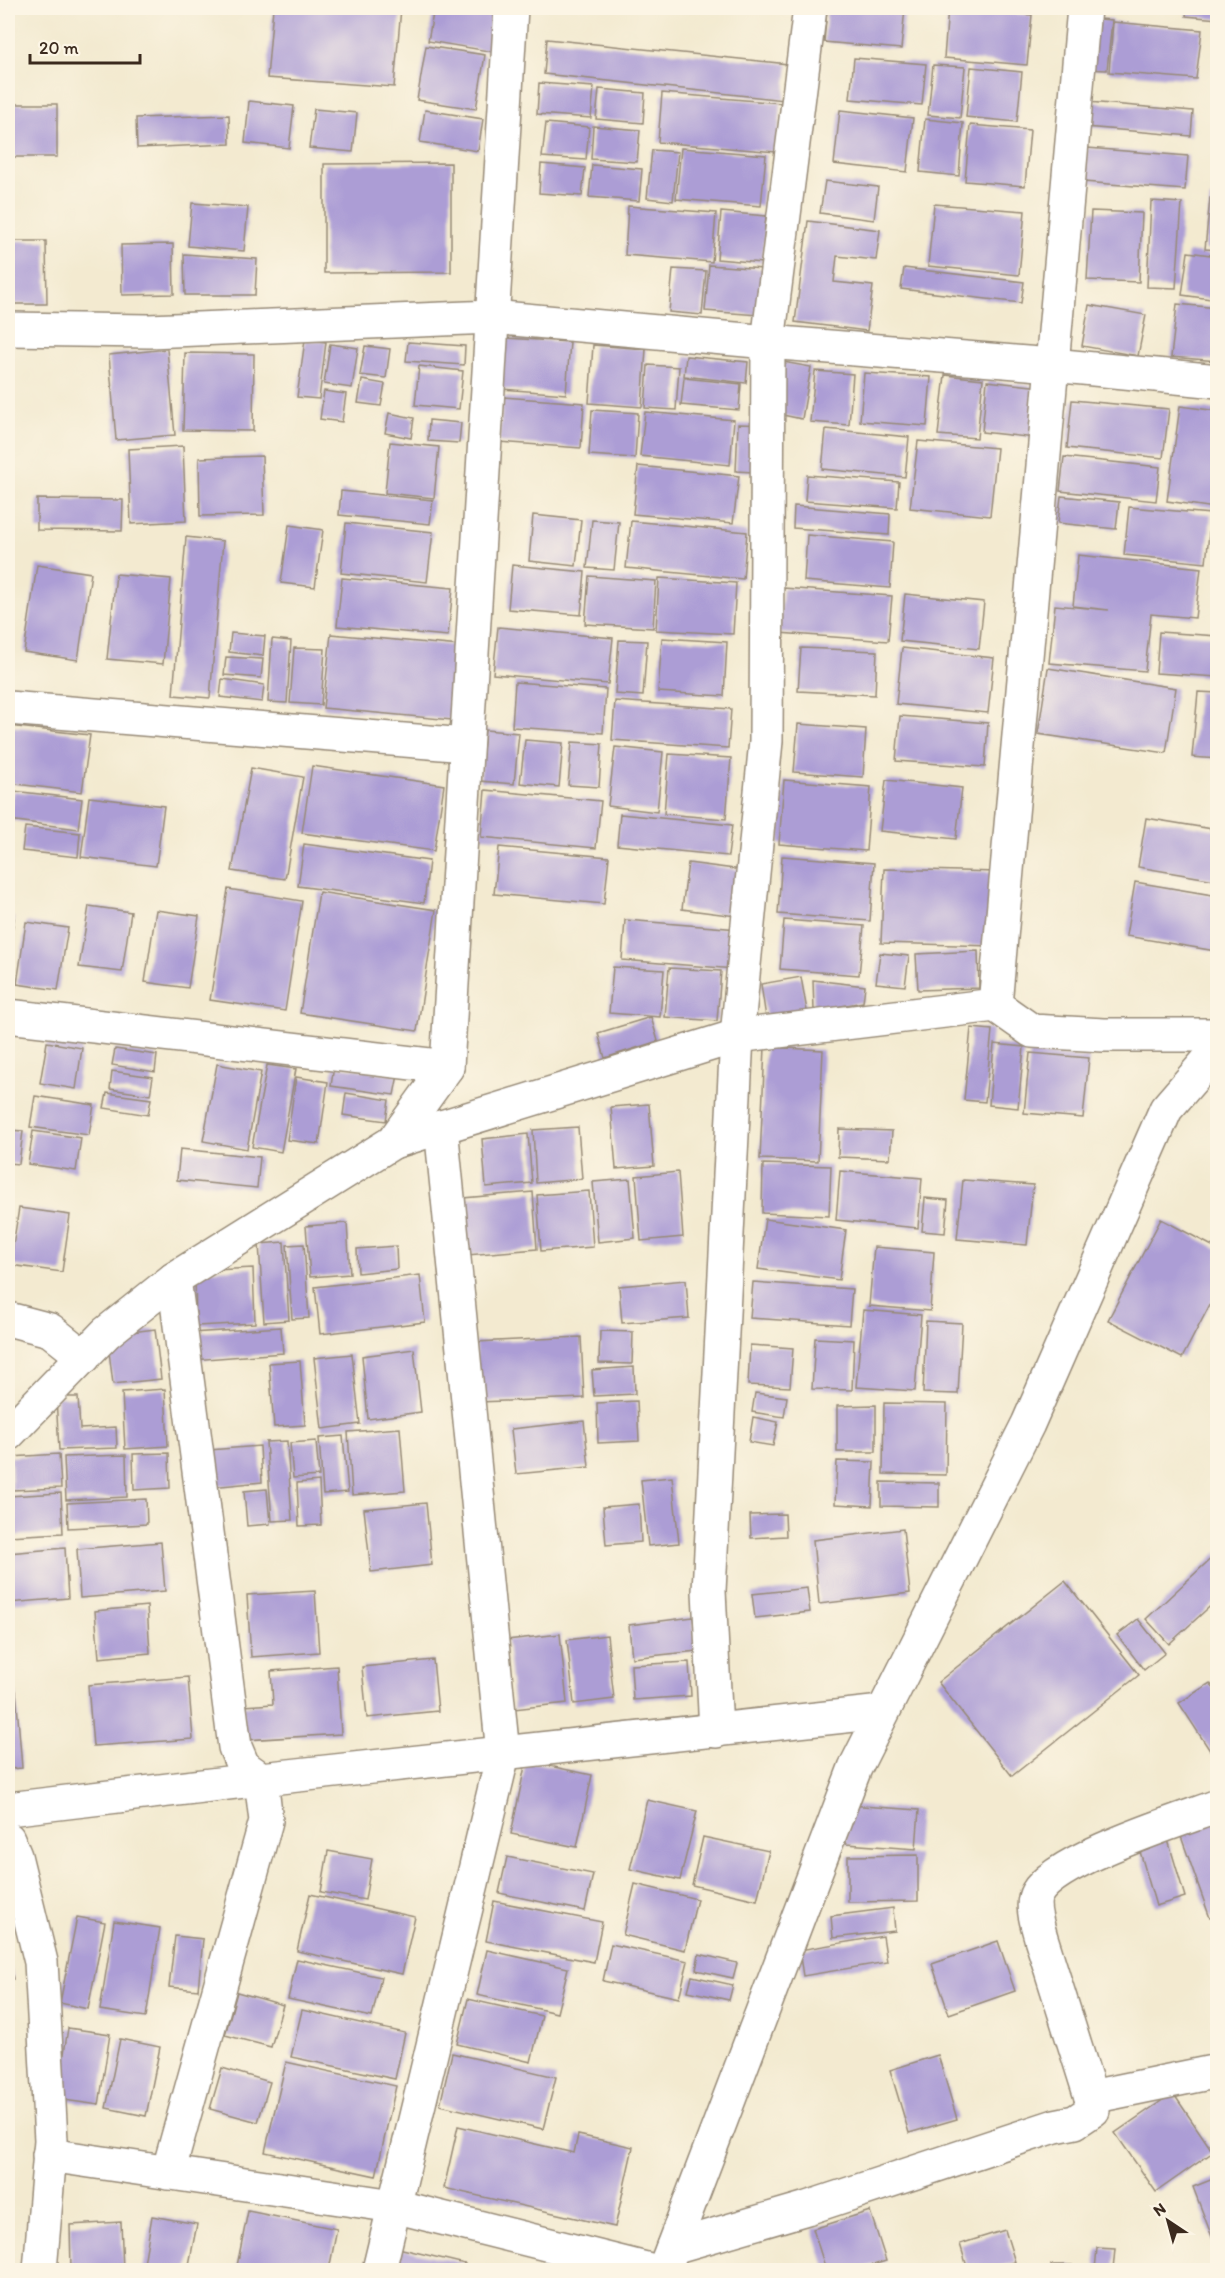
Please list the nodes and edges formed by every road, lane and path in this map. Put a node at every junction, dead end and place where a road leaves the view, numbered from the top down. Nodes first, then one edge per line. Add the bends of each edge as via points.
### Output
1 (511, 8) edge
2 (810, 8) edge
3 (1084, 8) edge
4 (492, 317) junction
5 (8, 329) edge
6 (768, 342) junction
7 (1052, 365) junction
8 (1218, 381) edge
9 (8, 708) edge
10 (466, 745) junction
11 (995, 1005) junction
12 (8, 1016) edge
13 (1218, 1035) edge
14 (737, 1036) junction
15 (1218, 1049) edge
16 (447, 1067) junction
17 (441, 1127) junction
18 (393, 1142) junction
19 (174, 1279) junction
20 (8, 1319) edge
21 (84, 1357) junction
22 (8, 1434) edge
23 (882, 1712) junction
24 (716, 1731) junction
25 (503, 1754) junction
26 (261, 1779) junction
27 (1218, 1806) edge
28 (8, 1809) edge
29 (8, 1839) edge
30 (1218, 2071) edge
31 (1091, 2097) junction
32 (49, 2155) junction
33 (168, 2173) junction
34 (394, 2206) junction
35 (668, 2259) edge
36 (40, 2271) edge
37 (379, 2271) edge
38 (650, 2271) edge

1 - 4 street
2 - 6 street
3 - 7 street
4 - 5 street via 148,330
4 - 6 street
4 - 10 street
6 - 7 street
6 - 14 street via 766,741
7 - 8 street
7 - 11 street
9 - 10 street
10 - 16 street
11 - 13 street via 1032,1031
11 - 14 street
12 - 16 street
14 - 17 street
14 - 24 street via 709,1591
15 - 23 street via 1166,1109 1028,1424
16 - 18 street
17 - 18 street
17 - 25 street
18 - 19 street
19 - 21 street via 106,1333
19 - 26 street via 235,1747 243,1766
20 - 21 street via 50,1330
21 - 22 street
23 - 24 street
23 - 35 street via 855,1768
24 - 25 street
25 - 26 street
25 - 34 street
26 - 28 street
26 - 33 street via 266,1821
27 - 31 street via 1084,1857 1050,1877 1036,1894 1035,1912 1041,1938
29 - 32 street via 41,1962
30 - 31 street
31 - 35 street via 1093,2109 1075,2122 807,2208
32 - 33 street
32 - 36 street
33 - 34 street
34 - 37 street
34 - 38 street

